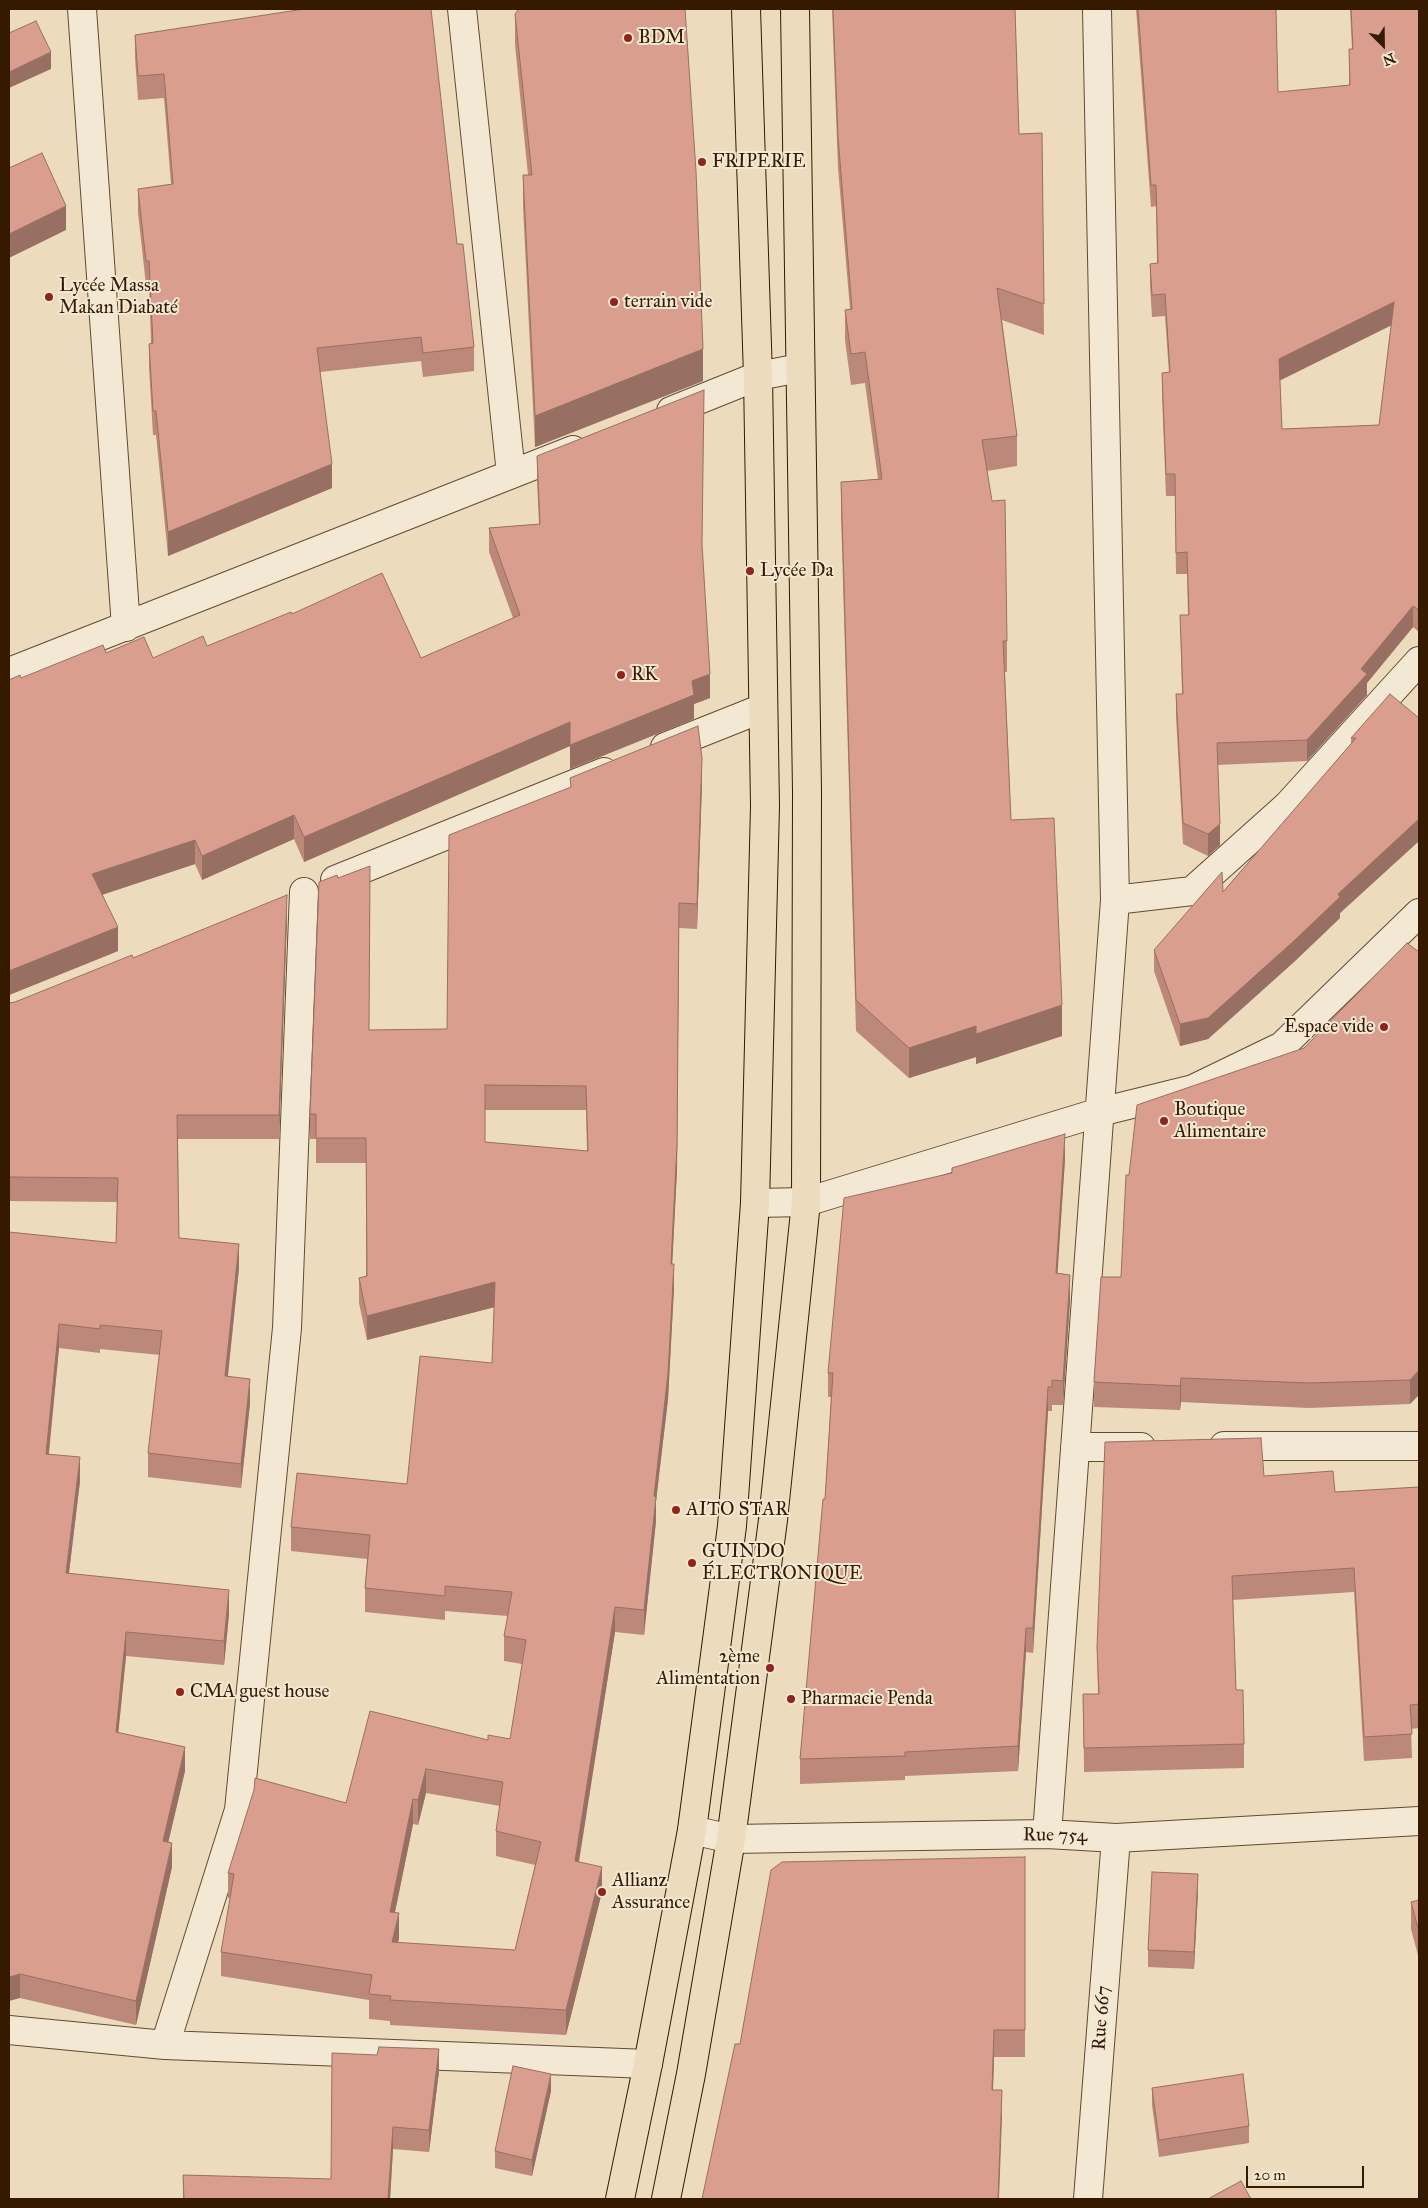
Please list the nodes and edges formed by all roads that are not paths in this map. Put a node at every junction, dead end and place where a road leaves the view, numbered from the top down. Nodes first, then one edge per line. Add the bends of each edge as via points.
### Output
1 (82, 9) edge
2 (462, 9) edge
3 (746, 9) edge
4 (794, 9) edge
5 (1097, 9) edge
6 (800, 368) junction
7 (758, 376) junction
8 (649, 419) edge
9 (594, 441) edge
10 (511, 474) junction
11 (126, 627) junction
12 (1419, 661) edge
13 (9, 672) edge
14 (763, 708) junction
15 (304, 892) junction
16 (1114, 900) junction
17 (279, 903) edge
18 (1419, 913) edge
19 (1100, 1112) junction
20 (806, 1202) junction
21 (755, 1203) junction
22 (1203, 1446) edge
23 (1419, 1446) edge
24 (1075, 1447) junction
25 (1164, 1447) edge
26 (1419, 1821) edge
27 (692, 1830) junction
28 (1048, 1834) junction
29 (1116, 1838) junction
30 (731, 1839) junction
31 (9, 2030) edge
32 (165, 2045) junction
33 (648, 2064) junction
34 (620, 2199) edge
35 (666, 2199) edge
36 (1088, 2199) edge

1 - 11 street
2 - 10 street
3 - 7 main road
4 - 6 main road
5 - 16 street
6 - 7 street
6 - 20 main road via 807,791
7 - 8 street
7 - 14 main road
9 - 10 street
10 - 11 street
11 - 13 street
12 - 16 street via 1287,806 1192,891
14 - 15 street
14 - 21 main road via 765,806
15 - 17 street
15 - 32 street via 287,1328 239,1810
16 - 19 street
18 - 19 street via 1282,1046 1193,1089
19 - 20 street
19 - 24 street
20 - 21 street
20 - 30 main road via 773,1520
21 - 27 main road via 732,1526
22 - 23 street
24 - 25 street
24 - 28 street
26 - 29 street, Rue 754
27 - 30 street, Rue 754
27 - 33 main road
28 - 29 street, Rue 754
28 - 30 street, Rue 754
29 - 36 street, Rue 667
30 - 35 main road
31 - 32 street
32 - 33 street
33 - 34 main road

